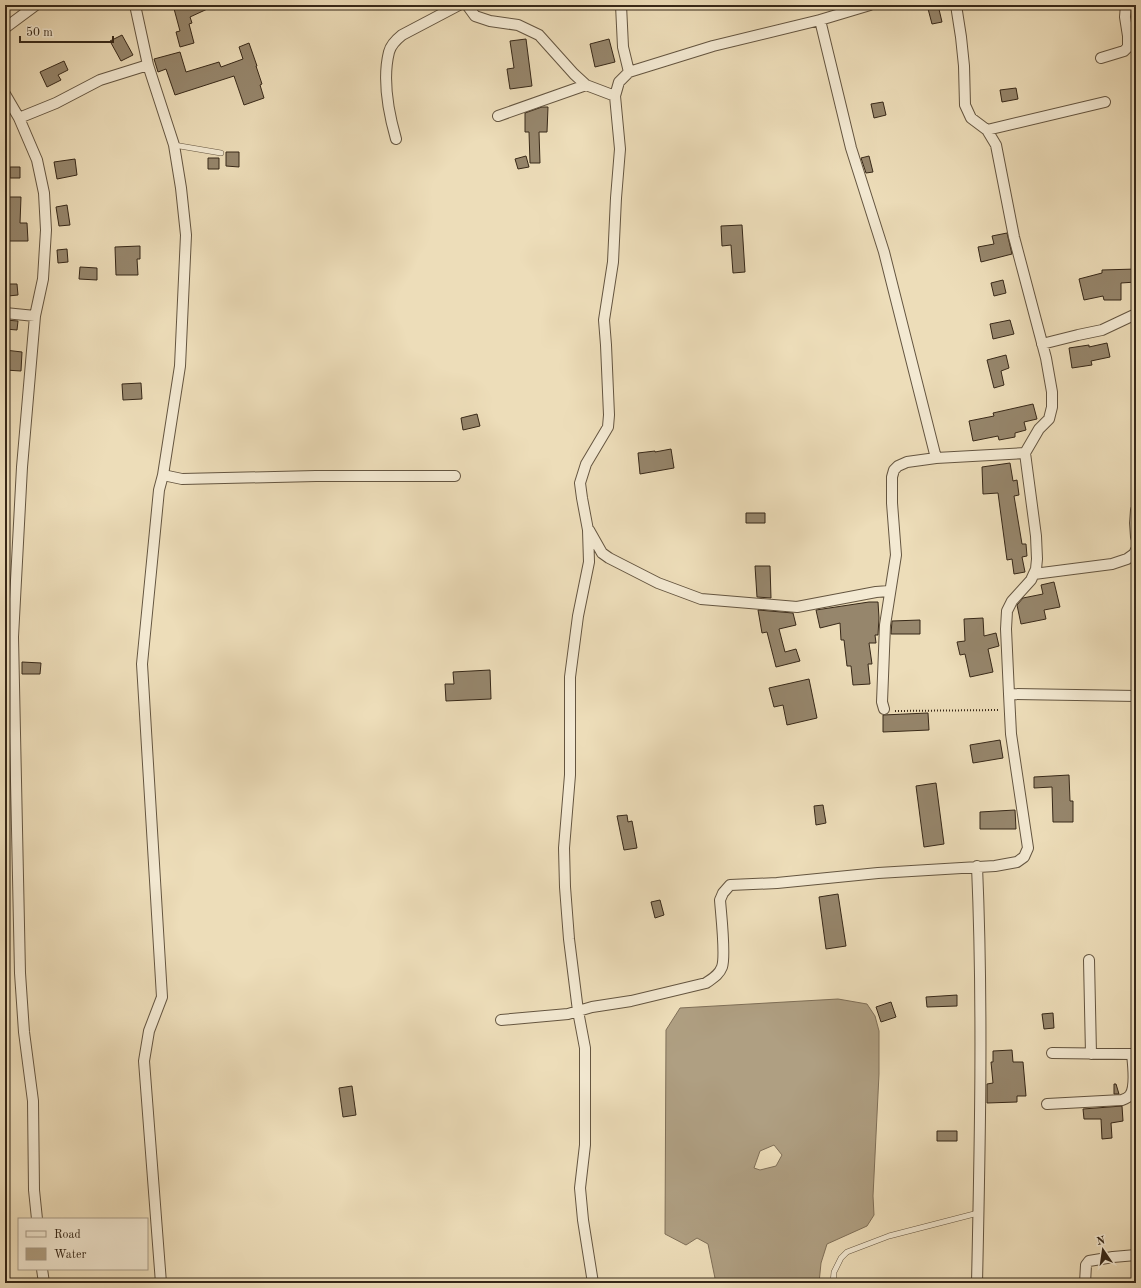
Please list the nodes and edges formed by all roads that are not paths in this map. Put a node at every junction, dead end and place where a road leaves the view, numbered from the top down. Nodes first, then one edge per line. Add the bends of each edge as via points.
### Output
1 (36, 5) edge
2 (135, 5) edge
3 (459, 5) edge
4 (467, 5) edge
5 (622, 5) edge
6 (870, 5) edge
7 (956, 5) edge
8 (1126, 5) edge
9 (820, 20) junction
10 (5, 28) edge
11 (1101, 58) dead end
12 (148, 64) junction
13 (629, 72) junction
14 (586, 84) junction
15 (5, 94) edge
16 (616, 96) junction
17 (1105, 102) dead end
18 (498, 116) dead end
19 (19, 118) junction
20 (987, 130) junction
21 (396, 139) dead end
22 (174, 145) junction
23 (221, 153) dead end
24 (5, 313) edge
25 (1136, 314) edge
26 (35, 316) junction
27 (1042, 344) junction
28 (1025, 453) junction
29 (936, 458) junction
30 (163, 474) junction
31 (455, 476) dead end
32 (1136, 510) edge
33 (588, 530) junction
34 (1136, 537) edge
35 (1136, 550) edge
36 (1034, 574) junction
37 (889, 591) junction
38 (1009, 694) junction
39 (1136, 696) edge
40 (884, 708) road end
41 (977, 866) junction
42 (1089, 960) dead end
43 (578, 1011) junction
44 (501, 1020) dead end
45 (1052, 1053) dead end
46 (1091, 1054) junction
47 (1134, 1054) edge
48 (1047, 1104) dead end
49 (978, 1213) junction
50 (37, 1218) edge
51 (1136, 1255) edge
52 (42, 1270) edge
53 (44, 1283) edge
54 (161, 1283) edge
55 (593, 1283) edge
56 (833, 1283) edge
57 (977, 1283) edge
58 (1085, 1283) edge

1 - 10 street
2 - 12 street
3 - 21 street via 402,34 394,41 389,51 386,79
4 - 14 street via 474,16 518,25 539,35
5 - 13 street via 623,47
6 - 9 street
7 - 20 street via 964,66 965,105 971,118
8 - 11 street via 1128,47 1124,51
9 - 13 street via 713,46
9 - 29 street via 851,148 884,252
12 - 19 street via 100,80 56,103
12 - 22 street
13 - 16 street via 619,82
14 - 16 street
14 - 18 street
15 - 19 street
16 - 33 street via 620,149 613,262 604,320 609,415 608,427 586,464 580,483
17 - 20 street
19 - 26 street via 37,160 44,193 46,230 43,279
20 - 27 street via 996,146 1014,237
22 - 23 lane
22 - 30 street via 186,235 180,366
24 - 26 street
25 - 27 street via 1102,330
26 - 50 street via 22,467 13,637 20,973 33,1101
27 - 28 street via 1052,392 1052,407 1049,420 1039,429
28 - 29 street
28 - 36 street via 1036,536 1037,559
29 - 37 street via 907,462 894,470 892,503 896,555
30 - 31 street via 182,479
30 - 54 street via 159,490 142,664 162,997 149,1031 144,1061
32 - 34 street
33 - 37 street via 602,553 609,558 658,583 701,599 797,607
33 - 43 street via 588,562 570,677 570,775 564,848 569,939
35 - 36 street via 1127,559 1112,564
36 - 38 street via 1007,611
37 - 40 street via 883,652
38 - 39 street
38 - 41 street via 1011,734 1028,848 1024,857 1017,862
41 - 43 street via 730,885 720,900 723,955 722,966 716,976 706,983 672,992
41 - 49 street via 980,936
42 - 46 street
43 - 44 street
43 - 55 street via 585,1048 585,1144 580,1188
45 - 46 street
46 - 47 street
47 - 48 street via 1133,1087 1128,1097 1122,1100
49 - 56 lane via 889,1236 848,1252 841,1258 834,1272
49 - 57 street
51 - 58 street via 1089,1261 1086,1265
52 - 53 street

